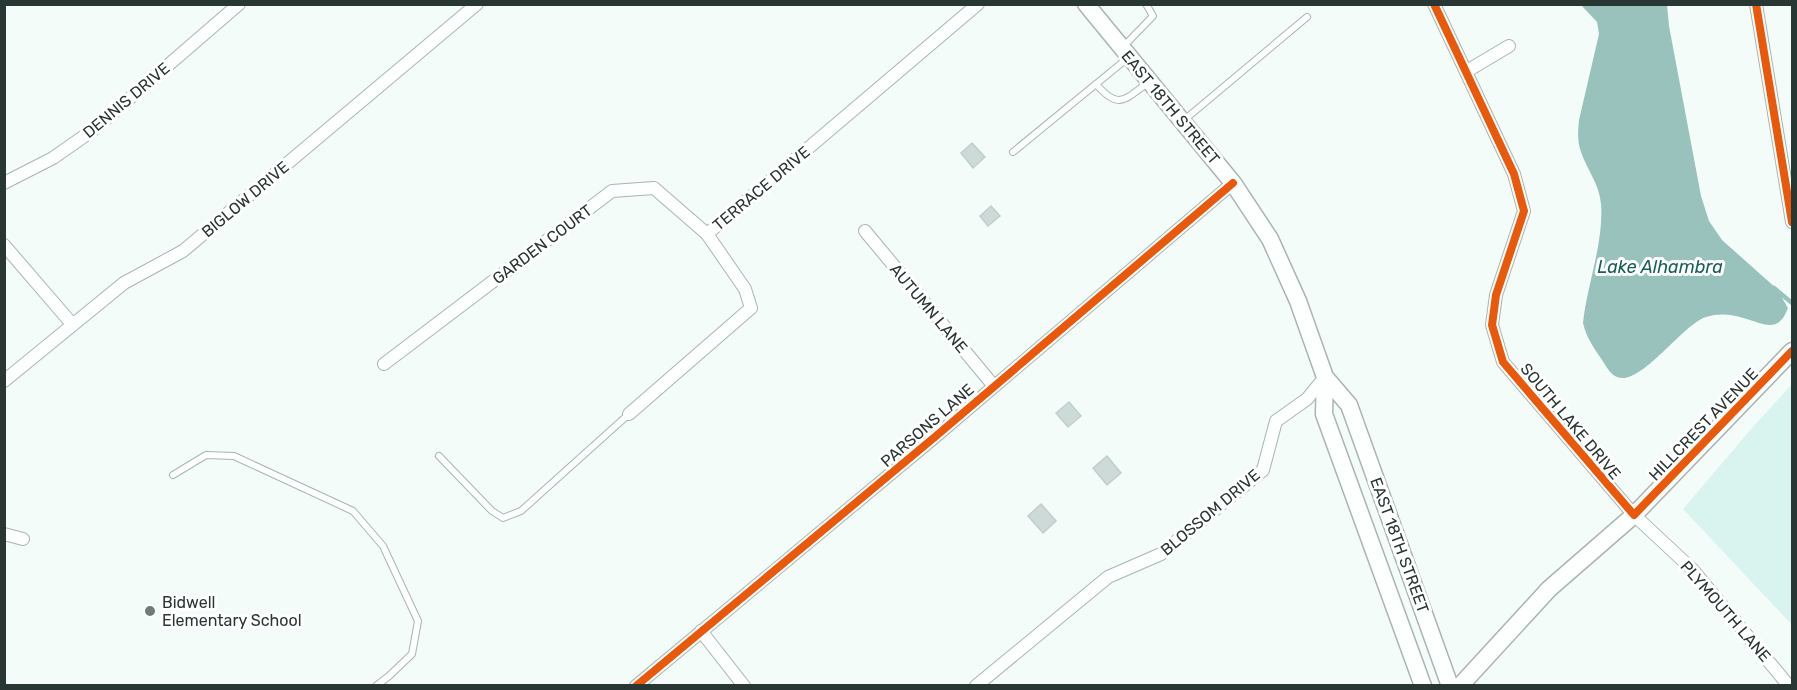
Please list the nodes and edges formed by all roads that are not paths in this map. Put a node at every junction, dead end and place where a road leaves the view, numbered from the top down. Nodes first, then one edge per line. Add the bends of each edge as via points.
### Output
1 (239, 4) edge
2 (477, 4) edge
3 (978, 4) edge
4 (1146, 4) edge
5 (1434, 4) edge
6 (1756, 4) edge
7 (1089, 6) edge
8 (1306, 17) dead end
9 (1509, 46) dead end
10 (1125, 52) junction
11 (1467, 70) junction
12 (1149, 81) junction
13 (1096, 84) junction
14 (1182, 121) junction
15 (1013, 152) dead end
16 (4, 183) edge
17 (1233, 183) junction
18 (1792, 222) edge
19 (866, 231) dead end
20 (707, 234) junction
21 (4, 245) edge
22 (72, 324) junction
23 (1792, 351) edge
24 (384, 364) dead end
25 (1325, 377) junction
26 (4, 381) edge
27 (993, 386) junction
28 (629, 414) joint
29 (439, 456) dead end
30 (173, 475) dead end
31 (1634, 515) junction
32 (4, 534) edge
33 (23, 539) dead end
34 (701, 631) junction
35 (376, 686) edge
36 (636, 686) edge
37 (744, 686) edge
38 (976, 686) edge
39 (1423, 686) edge
40 (1450, 686) edge
41 (1460, 686) edge
42 (1790, 686) edge

1 - 16 street, DENNIS DRIVE via 93,130 52,158
2 - 22 street, BIGLOW DRIVE via 183,251 124,284
3 - 20 street, TERRACE DRIVE
4 - 10 lane via 1153,16
5 - 11 street, SOUTH LAKE DRIVE
6 - 18 street
7 - 10 main road, EAST 18TH STREET
8 - 14 lane
9 - 11 street
10 - 12 main road, EAST 18TH STREET
10 - 13 lane
11 - 31 street, SOUTH LAKE DRIVE via 1514,174 1524,211 1496,295 1492,325 1503,362
12 - 13 lane via 1125,99 1115,101
12 - 14 main road, EAST 18TH STREET
13 - 15 lane
14 - 17 main road, EAST 18TH STREET
17 - 25 main road, EAST 18TH STREET via 1270,239 1298,301
17 - 27 street, PARSONS LANE
19 - 27 street, AUTUMN LANE
20 - 24 street, GARDEN COURT via 654,188 612,190
20 - 28 street, TERRACE DRIVE via 745,289 751,308
21 - 22 street
22 - 26 street, BIGLOW DRIVE
23 - 31 main road, HILLCREST AVENUE
25 - 38 street, BLOSSOM DRIVE via 1306,399 1276,421 1263,470 1161,554 1108,577
25 - 39 main road, EAST 18TH STREET via 1324,414
25 - 40 main road, EAST 18TH STREET via 1349,405
27 - 34 street, PARSONS LANE
28 - 29 lane via 521,511 503,518
30 - 35 lane via 206,455 234,456 353,511 383,546 418,621 412,654
31 - 41 main road, HILLCREST AVENUE via 1549,589
31 - 42 street, PLYMOUTH LANE via 1692,569
32 - 33 street
34 - 36 street, PARSONS LANE
34 - 37 street

